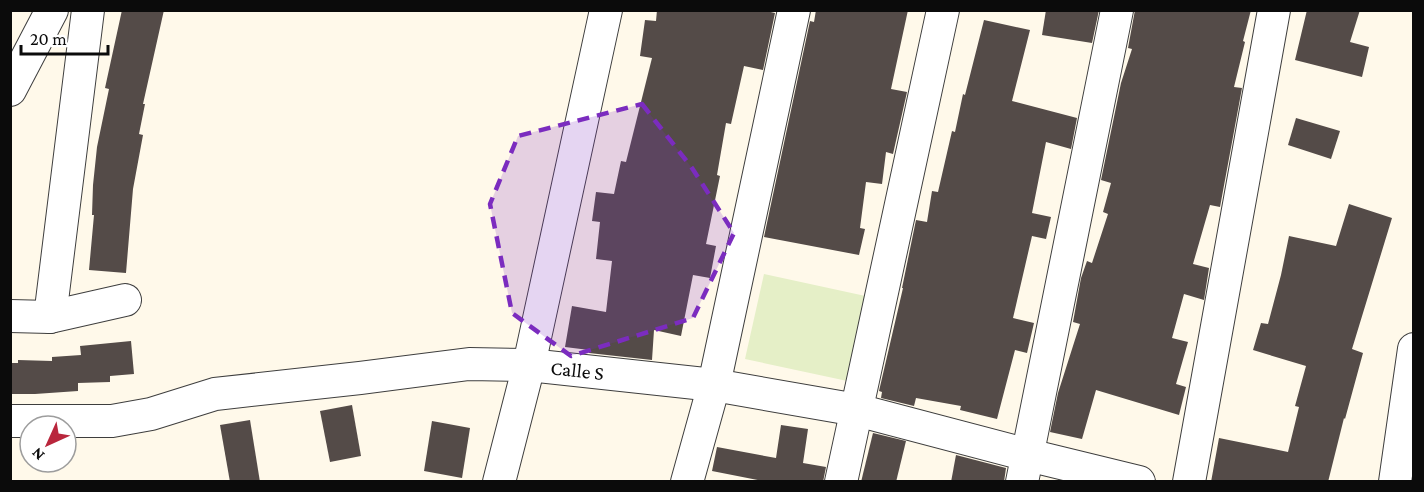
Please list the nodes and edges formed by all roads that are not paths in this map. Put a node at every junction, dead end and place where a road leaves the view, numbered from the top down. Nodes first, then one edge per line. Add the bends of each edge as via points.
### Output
1 (52, 10) edge
2 (88, 10) edge
3 (606, 10) edge
4 (794, 10) edge
5 (943, 10) edge
6 (1117, 10) edge
7 (1274, 10) edge
8 (10, 90) edge
9 (125, 300) dead end
10 (10, 316) edge
11 (50, 317) junction
12 (1413, 349) edge
13 (529, 365) junction
14 (714, 385) junction
15 (857, 410) junction
16 (10, 421) edge
17 (1025, 468) edge
18 (500, 482) edge
19 (687, 482) edge
20 (841, 482) edge
21 (1139, 482) edge
22 (1189, 482) edge
23 (1395, 482) edge

1 - 8 street
2 - 11 street
3 - 13 street
4 - 14 street
5 - 15 street
6 - 17 street
7 - 22 street
9 - 11 street
10 - 11 street
12 - 23 street
13 - 14 street, Calle S
13 - 16 street, Calle S via 469,364 215,394 151,414 112,421
13 - 18 street
14 - 15 street, Calle S
14 - 19 street
15 - 17 street, Calle S
15 - 20 street
17 - 21 street, Calle S

